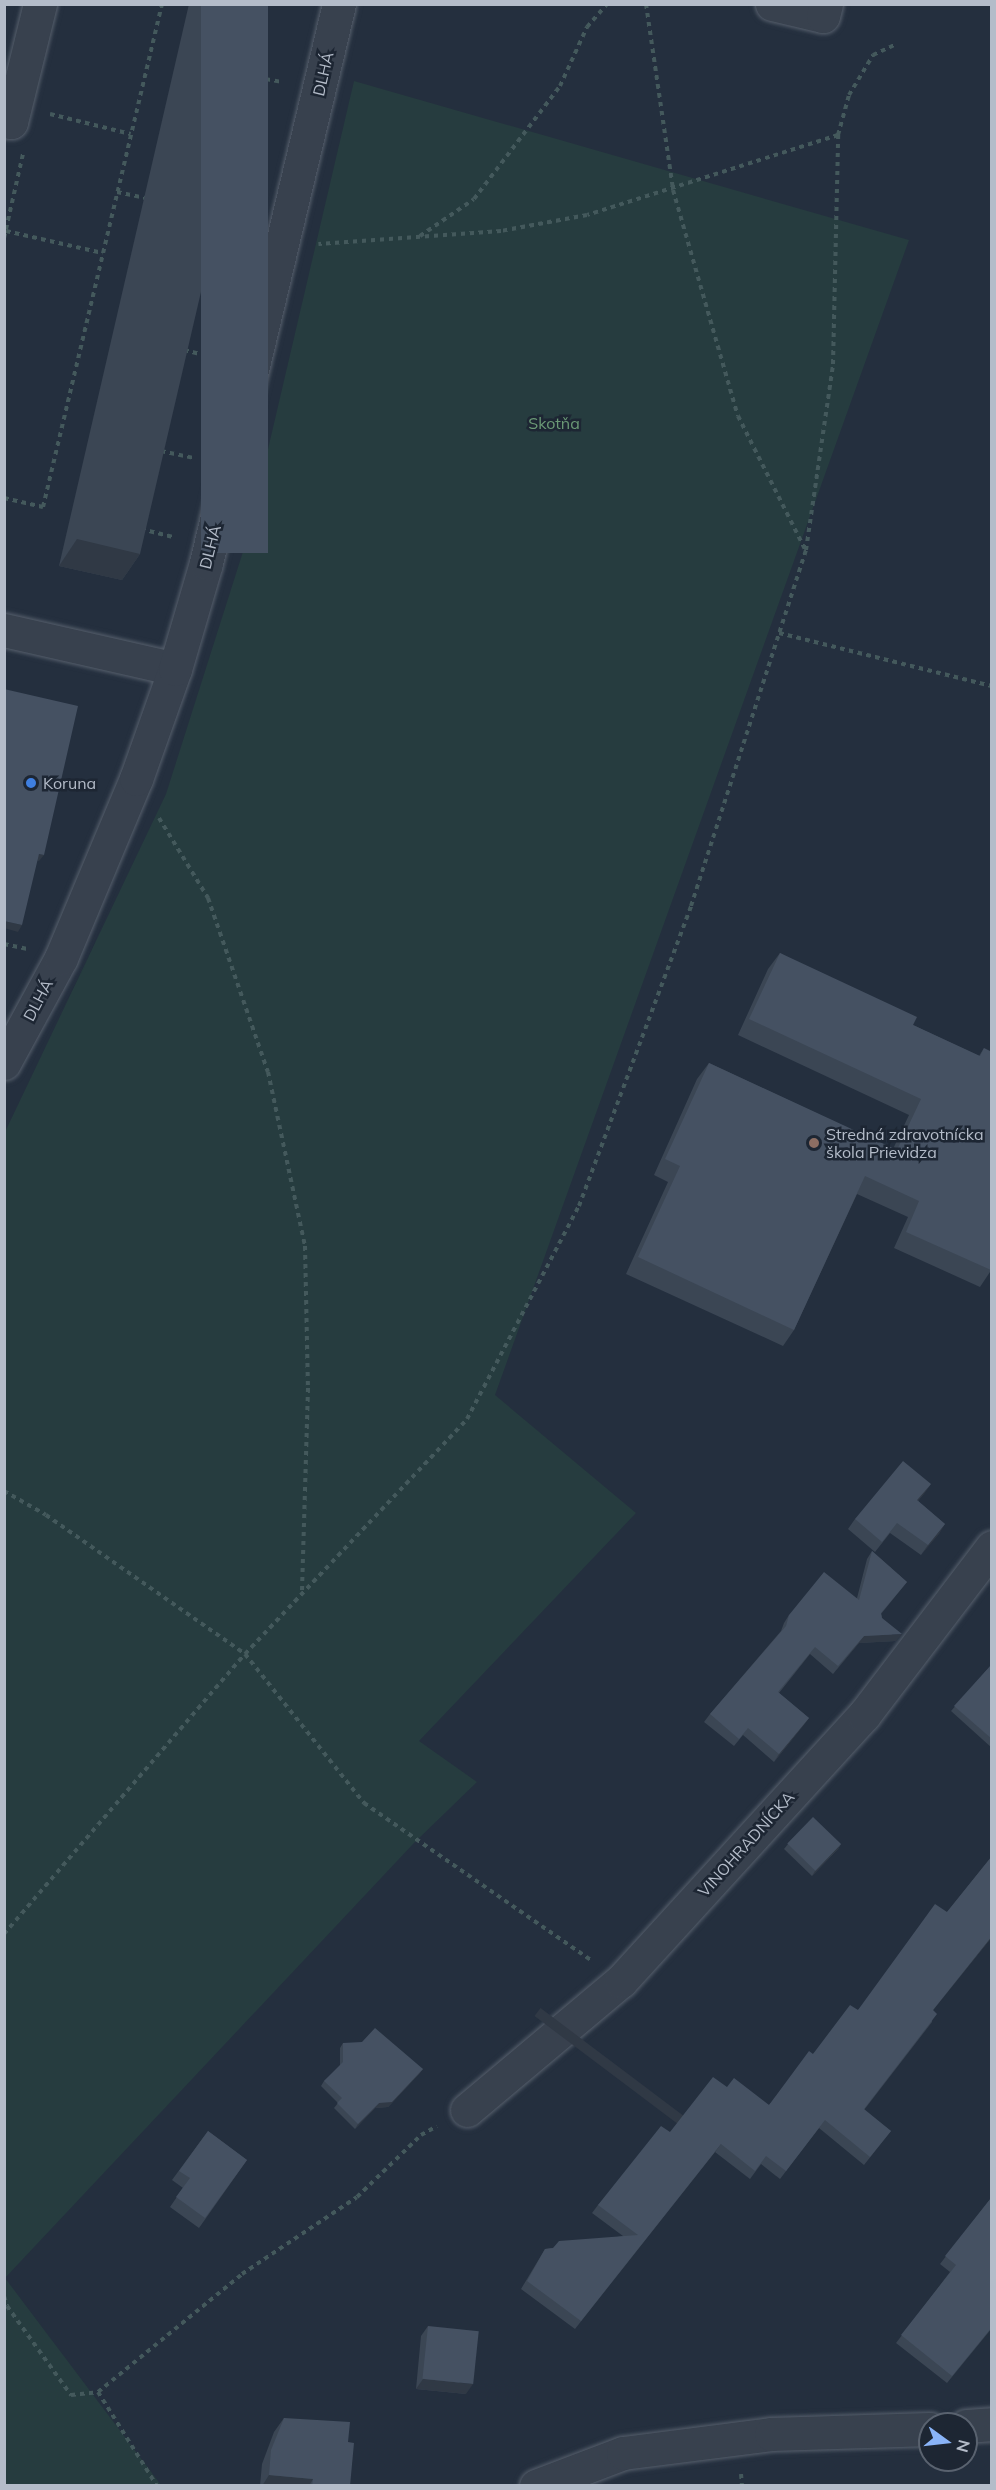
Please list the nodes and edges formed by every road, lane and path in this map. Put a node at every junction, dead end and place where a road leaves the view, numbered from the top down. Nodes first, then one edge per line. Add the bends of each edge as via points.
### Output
1 (40, 4) edge
2 (162, 4) edge
3 (339, 4) edge
4 (607, 4) edge
5 (646, 4) edge
6 (772, 4) edge
7 (826, 4) edge
8 (19, 33) edge
9 (897, 44) dead end
10 (238, 74) edge
11 (281, 82) dead end
12 (10, 116) edge
13 (131, 134) junction
14 (838, 135) junction
15 (220, 151) edge
16 (263, 160) dead end
17 (673, 190) junction
18 (117, 192) junction
19 (161, 202) edge
20 (205, 213) edge
21 (249, 223) dead end
22 (6, 231) junction
23 (418, 237) junction
24 (4, 238) edge
25 (282, 247) junction
26 (103, 253) junction
27 (193, 269) edge
28 (236, 280) dead end
29 (175, 348) edge
30 (217, 358) dead end
31 (152, 449) edge
32 (193, 458) dead end
33 (4, 498) edge
34 (134, 527) edge
35 (173, 537) dead end
36 (806, 550) junction
37 (4, 630) edge
38 (779, 633) junction
39 (175, 669) junction
40 (992, 686) edge
41 (136, 779) junction
42 (4, 1063) edge
43 (4, 1491) edge
44 (992, 1546) edge
45 (303, 1593) junction
46 (245, 1654) junction
47 (4, 1934) edge
48 (621, 1981) junction
49 (467, 2110) joint
50 (4, 2296) edge
51 (98, 2392) junction
52 (918, 2429) edge
53 (157, 2486) edge
54 (536, 2486) edge

1 - 8 street
2 - 13 path
3 - 25 street, DLHÁ
4 - 23 path via 587,27 560,86 474,199
5 - 17 path
6 - 7 street via 823,16
8 - 12 street
9 - 14 path via 873,55 849,94
10 - 11 path
12 - 13 path
12 - 22 path via 26,143
13 - 18 path
14 - 17 path
14 - 36 path via 833,364
15 - 16 path
17 - 23 path via 587,215 512,229
17 - 36 path via 738,416
18 - 19 path
18 - 26 path
20 - 21 path
22 - 24 path
22 - 26 path
23 - 25 path
25 - 39 street, DLHÁ via 207,563
26 - 33 path via 43,507
27 - 28 path
29 - 30 path
31 - 32 path
34 - 35 path
36 - 38 path
37 - 39 street
38 - 40 path
38 - 45 path via 691,906 579,1206 467,1419
39 - 41 street, DLHÁ
41 - 42 street, DLHÁ via 61,958
41 - 45 path via 208,898 268,1072 305,1246 308,1388
43 - 46 path via 46,1515
44 - 48 street, VINOHRADNÍCKA via 864,1715
45 - 46 path
46 - 47 path
46 - 48 path via 364,1803
48 - 49 street, VINOHRADNÍCKA
49 - 51 path via 421,2135 357,2197 242,2274
50 - 51 path via 7,2306 71,2394
51 - 53 path
52 - 54 street via 771,2434 622,2453

